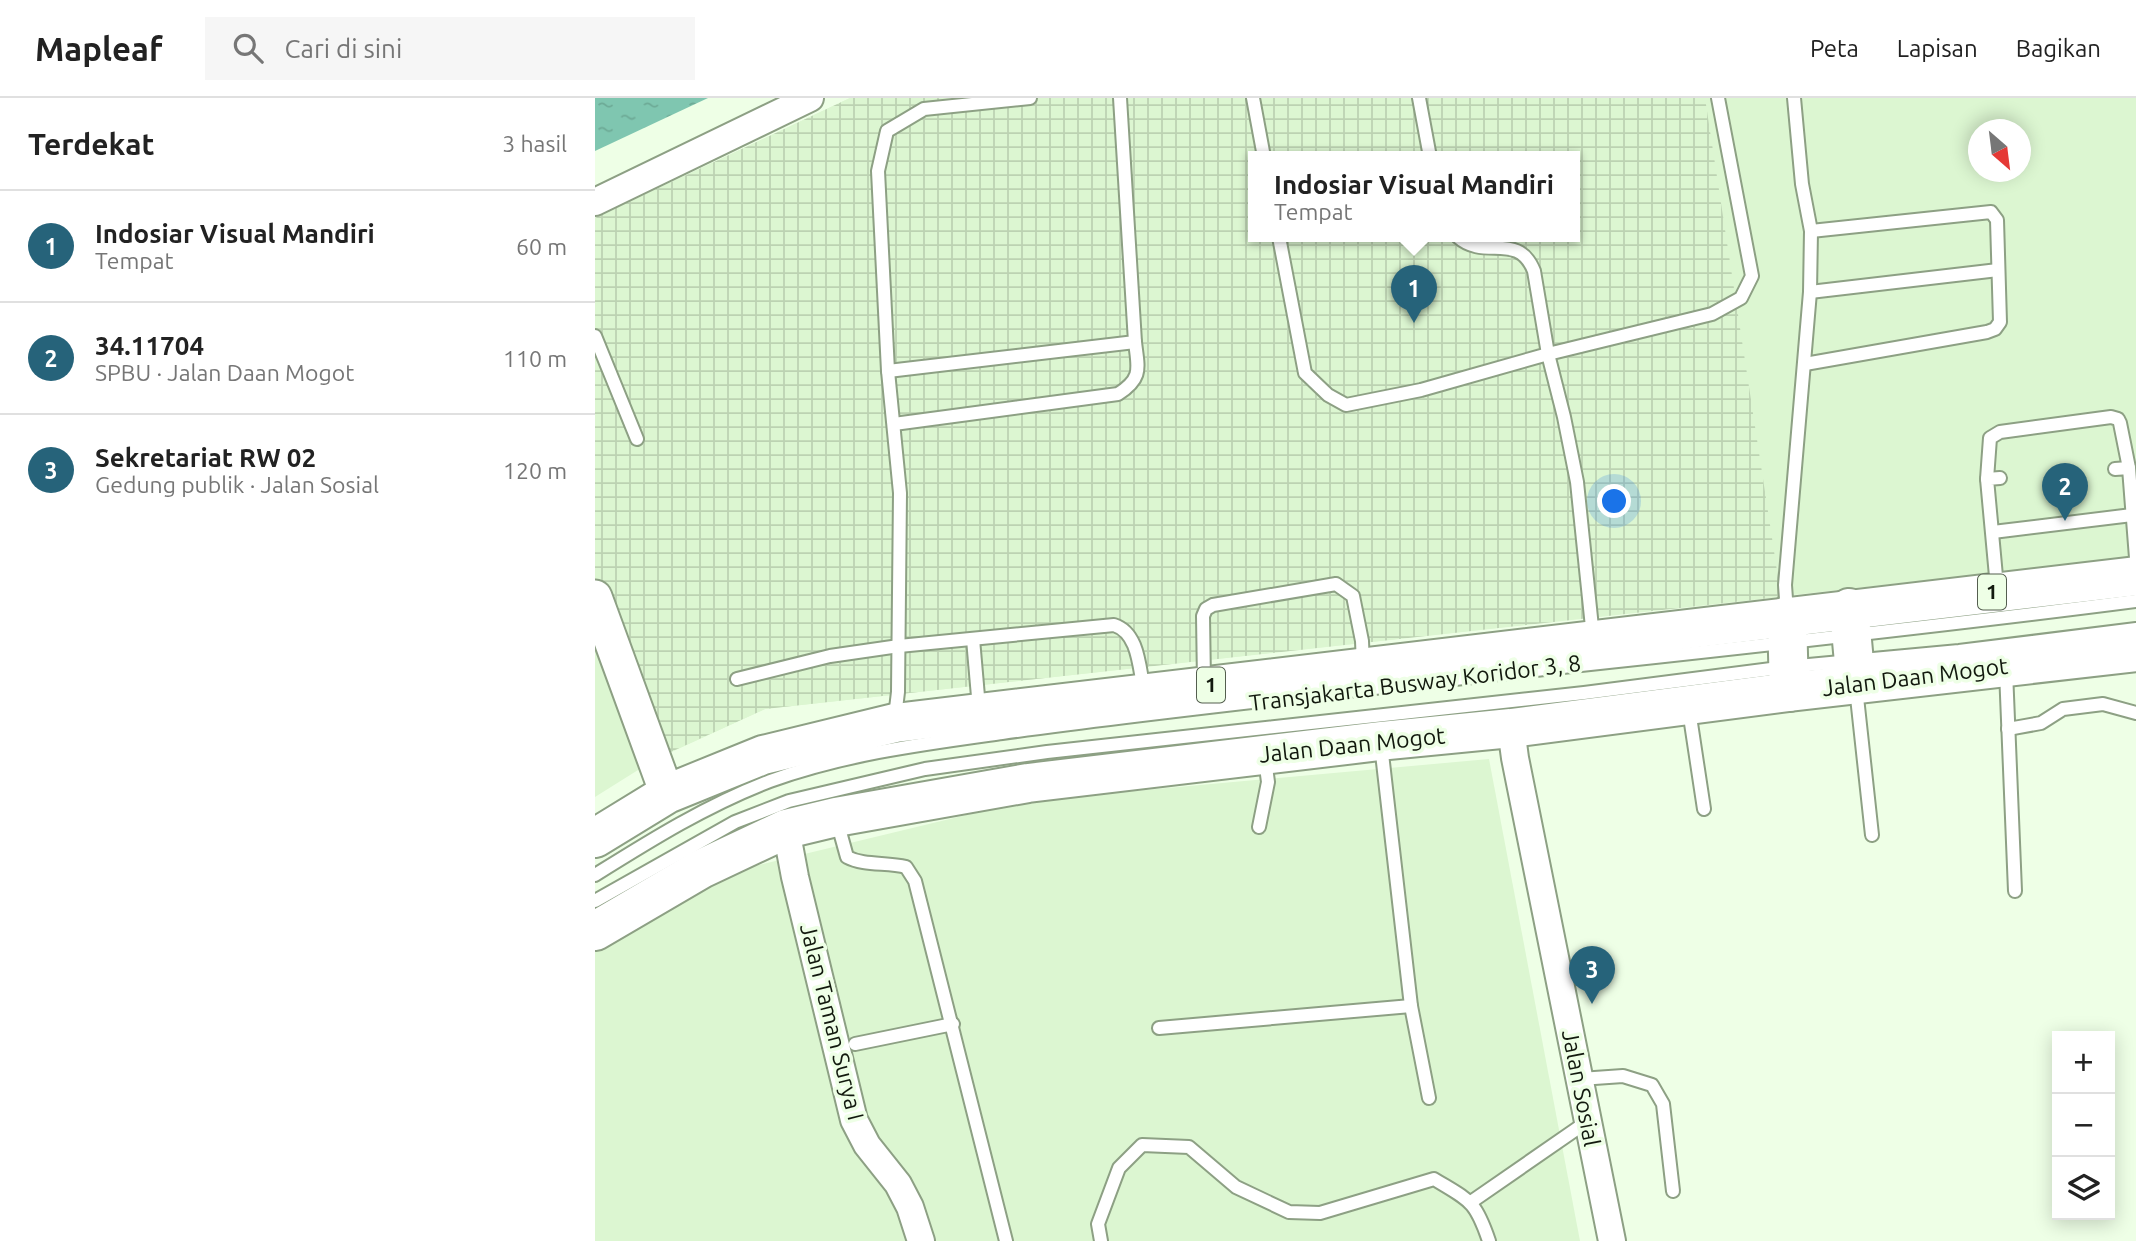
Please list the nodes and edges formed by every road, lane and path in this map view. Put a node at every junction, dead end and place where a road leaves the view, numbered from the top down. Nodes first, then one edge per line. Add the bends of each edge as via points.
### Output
1 (810, 98) edge
2 (1030, 98) edge
3 (1119, 98) edge
4 (1253, 98) edge
5 (1419, 98) edge
6 (1718, 98) edge
7 (1794, 98) edge
8 (1263, 151) edge
9 (1429, 151) edge
10 (595, 202) edge
11 (1811, 231) junction
12 (1280, 242) edge
13 (1467, 242) edge
14 (1998, 270) junction
15 (1810, 292) junction
16 (595, 336) edge
17 (1135, 342) junction
18 (1548, 354) junction
19 (1805, 364) junction
20 (888, 371) junction
21 (894, 424) junction
22 (637, 439) dead end
23 (2129, 468) junction
24 (2115, 470) dead end
25 (2132, 515) junction
26 (1993, 532) junction
27 (2136, 558) edge
28 (2136, 576) edge
29 (1998, 591) junction
30 (595, 597) edge
31 (2136, 601) edge
32 (2136, 629) edge
33 (973, 639) junction
34 (1594, 641) junction
35 (899, 646) junction
36 (1852, 647) junction
37 (2136, 652) edge
38 (1788, 654) junction
39 (2006, 667) junction
40 (1363, 669) junction
41 (737, 680) dead end
42 (1204, 686) junction
43 (1145, 693) junction
44 (1688, 706) junction
45 (980, 711) junction
46 (2136, 713) edge
47 (895, 723) junction
48 (1511, 728) junction
49 (2008, 729) junction
50 (1380, 741) junction
51 (1265, 755) junction
52 (667, 794) junction
53 (1703, 809) dead end
54 (837, 817) junction
55 (1259, 827) dead end
56 (786, 829) junction
57 (1872, 835) dead end
58 (595, 838) edge
59 (595, 875) edge
60 (2015, 891) dead end
61 (595, 901) edge
62 (595, 931) edge
63 (1411, 1006) junction
64 (953, 1024) junction
65 (1159, 1028) dead end
66 (855, 1044) dead end
67 (1580, 1079) junction
68 (1429, 1098) dead end
69 (1588, 1121) junction
70 (1673, 1191) dead end
71 (1471, 1202) junction
72 (921, 1241) edge
73 (1006, 1241) edge
74 (1101, 1241) edge
75 (1489, 1241) edge
76 (1612, 1241) edge

1 - 10 street
2 - 20 lane via 924,109 887,131 878,172
3 - 17 lane
4 - 8 lane
5 - 9 lane
6 - 18 lane via 1752,276 1741,298 1711,314
7 - 11 lane
11 - 14 lane via 1991,212 1997,220
11 - 15 lane
12 - 18 lane via 1305,373 1346,405 1421,390
13 - 18 lane via 1486,249 1510,248 1530,260
14 - 15 lane
14 - 19 lane via 2000,322 1995,329
15 - 19 lane
16 - 22 lane
17 - 20 lane
17 - 21 lane via 1139,371 1132,385 1118,394
18 - 34 lane via 1577,482
19 - 38 lane via 1785,585
20 - 21 lane
21 - 35 lane via 900,494
23 - 24 lane
23 - 25 lane
23 - 26 lane via 2120,423 2111,417 2000,432 1990,438
25 - 26 lane
25 - 27 lane
26 - 29 lane
28 - 29 highway, Jalan Daan Mogot / 1
29 - 36 highway, Jalan Daan Mogot / 1
30 - 52 street
31 - 36 lane
32 - 36 lane
33 - 35 lane
33 - 43 lane via 1119,626 1133,642
33 - 45 lane
34 - 38 highway, Jalan Daan Mogot / 1
34 - 40 highway, Jalan Daan Mogot / 1
35 - 41 lane via 803,662
35 - 47 lane
36 - 38 highway, Jalan Daan Mogot / 1
36 - 38 highway, Jalan Daan Mogot / 1
36 - 39 highway, Jalan Daan Mogot / 1
36 - 57 lane
37 - 39 highway, Jalan Daan Mogot / 1
38 - 44 highway, Jalan Daan Mogot / 1
38 - 59 lane, Transjakarta Busway Koridor 3, 8 via 1666,654 898,748 816,766 724,800
38 - 61 lane, Transjakarta Busway Koridor 3, 8 via 1584,693 925,769 789,801 735,822
39 - 49 lane
40 - 42 highway, Jalan Daan Mogot / 1
40 - 42 lane via 1353,596 1336,584 1206,609
42 - 43 highway, Jalan Daan Mogot / 1
43 - 45 highway, Jalan Daan Mogot / 1
44 - 48 highway, Jalan Daan Mogot / 1
44 - 53 lane
45 - 47 highway, Jalan Daan Mogot / 1
46 - 49 lane via 2089,705 2063,709 2041,723
47 - 52 highway, Jalan Daan Mogot / 1 via 763,755
48 - 50 highway, Jalan Daan Mogot / 1
48 - 67 street, Jalan Sosial
49 - 60 lane
50 - 51 highway, Jalan Daan Mogot / 1
50 - 63 lane
51 - 54 highway, Jalan Daan Mogot / 1 via 1028,783
51 - 55 lane via 1268,782
52 - 58 highway, Jalan Daan Mogot / 1
54 - 56 highway, Jalan Daan Mogot / 1
54 - 64 lane via 847,857 906,867 915,881
56 - 62 highway, Jalan Daan Mogot / 1 via 701,869
56 - 72 street, Jalan Taman Surya I via 854,1120 898,1184
63 - 65 lane
63 - 68 lane
64 - 66 lane
64 - 73 lane
67 - 69 street, Jalan Sosial
67 - 70 lane via 1623,1076 1652,1085 1663,1104
69 - 71 lane
69 - 76 street, Jalan Sosial
71 - 74 lane via 1434,1179 1321,1213 1289,1212 1235,1187 1189,1147 1142,1146 1119,1168 1098,1224
71 - 75 lane

